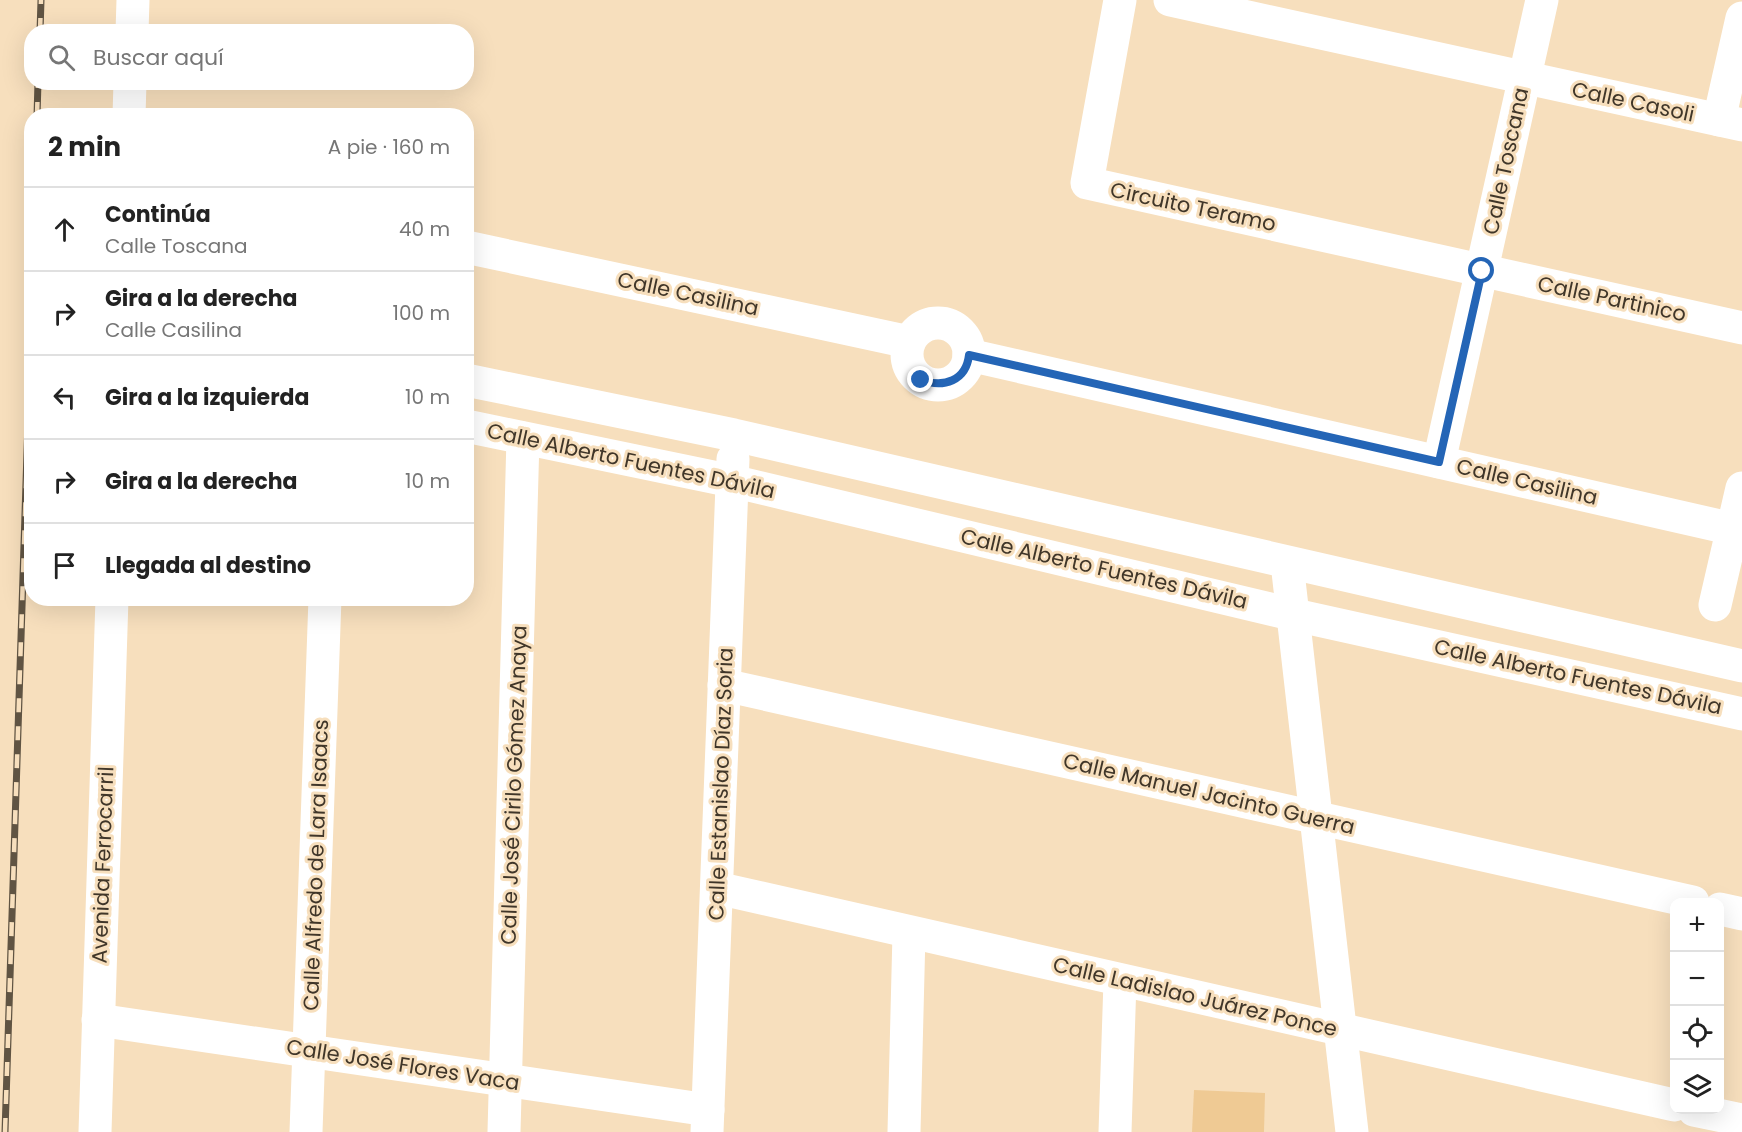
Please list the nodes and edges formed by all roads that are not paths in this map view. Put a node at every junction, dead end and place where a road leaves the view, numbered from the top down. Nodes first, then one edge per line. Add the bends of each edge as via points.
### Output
1 (133, 0) edge
2 (1120, 0) edge
3 (1170, 0) edge
4 (1542, 0) edge
5 (1742, 18) edge
6 (132, 24) edge
7 (1524, 78) junction
8 (130, 90) edge
9 (129, 108) edge
10 (1730, 123) edge
11 (474, 249) edge
12 (1482, 271) junction
13 (1742, 328) edge
14 (909, 342) junction
15 (969, 355) junction
16 (474, 382) edge
17 (474, 428) edge
18 (734, 435) junction
19 (523, 438) junction
20 (1439, 462) junction
21 (732, 481) junction
22 (1742, 488) edge
23 (1733, 529) junction
24 (1287, 563) junction
25 (1715, 605) dead end
26 (112, 606) edge
27 (325, 606) edge
28 (1294, 615) junction
29 (1742, 666) edge
30 (724, 685) junction
31 (1742, 714) edge
32 (1316, 818) junction
33 (717, 888) junction
34 (1671, 898) edge
35 (1724, 910) edge
36 (1742, 914) edge
37 (909, 933) junction
38 (1120, 981) junction
39 (98, 1020) junction
40 (1341, 1030) junction
41 (309, 1051) junction
42 (506, 1081) junction
43 (1670, 1104) edge
44 (1713, 1114) edge
45 (1742, 1120) edge
46 (708, 1121) edge
47 (95, 1132) edge
48 (306, 1132) edge
49 (504, 1132) edge
50 (904, 1132) edge
51 (1115, 1132) edge
52 (1352, 1132) edge

1 - 6 street
2 - 12 street, Circuito Teramo via 1087,183
3 - 7 street
4 - 7 street, Calle Toscana
5 - 10 street
7 - 10 street, Calle Casoli
7 - 12 street, Calle Toscana
8 - 9 street
11 - 14 street, Calle Casilina
12 - 13 street, Calle Partinico
12 - 20 street, Calle Toscana
14 - 15 street via 923,327 944,323 962,333
14 - 15 street via 908,364 921,380 932,384 959,377
15 - 20 street, Calle Casilina
16 - 18 street
17 - 19 street, Calle Alberto Fuentes Dávila
18 - 21 street, Calle Estanislao Díaz Soria
18 - 24 street
19 - 21 street, Calle Alberto Fuentes Dávila
19 - 42 street, Calle José Cirilo Gómez Anaya
20 - 23 street, Calle Casilina
21 - 28 street, Calle Alberto Fuentes Dávila
21 - 30 street, Calle Estanislao Díaz Soria
22 - 23 street
23 - 25 street
24 - 28 street
24 - 29 street
26 - 39 street, Avenida Ferrocarril
27 - 41 street, Calle Alfredo de Lara Isaacs
28 - 31 street, Calle Alberto Fuentes Dávila
28 - 32 street
30 - 32 street, Calle Manuel Jacinto Guerra
30 - 33 street, Calle Estanislao Díaz Soria
32 - 34 street, Calle Manuel Jacinto Guerra
32 - 40 street
33 - 37 street, Calle Ladislao Juárez Ponce
33 - 46 street, Calle Estanislao Díaz Soria
35 - 36 street
37 - 38 street, Calle Ladislao Juárez Ponce
37 - 50 street
38 - 40 street, Calle Ladislao Juárez Ponce
38 - 51 street
39 - 41 street, Calle José Flores Vaca
39 - 47 street, Avenida Ferrocarril
40 - 43 street, Calle Ladislao Juárez Ponce
40 - 52 street
41 - 42 street, Calle José Flores Vaca
41 - 48 street, Calle Alfredo de Lara Isaacs
42 - 46 street, Calle José Flores Vaca
42 - 49 street, Calle José Cirilo Gómez Anaya
44 - 45 street

